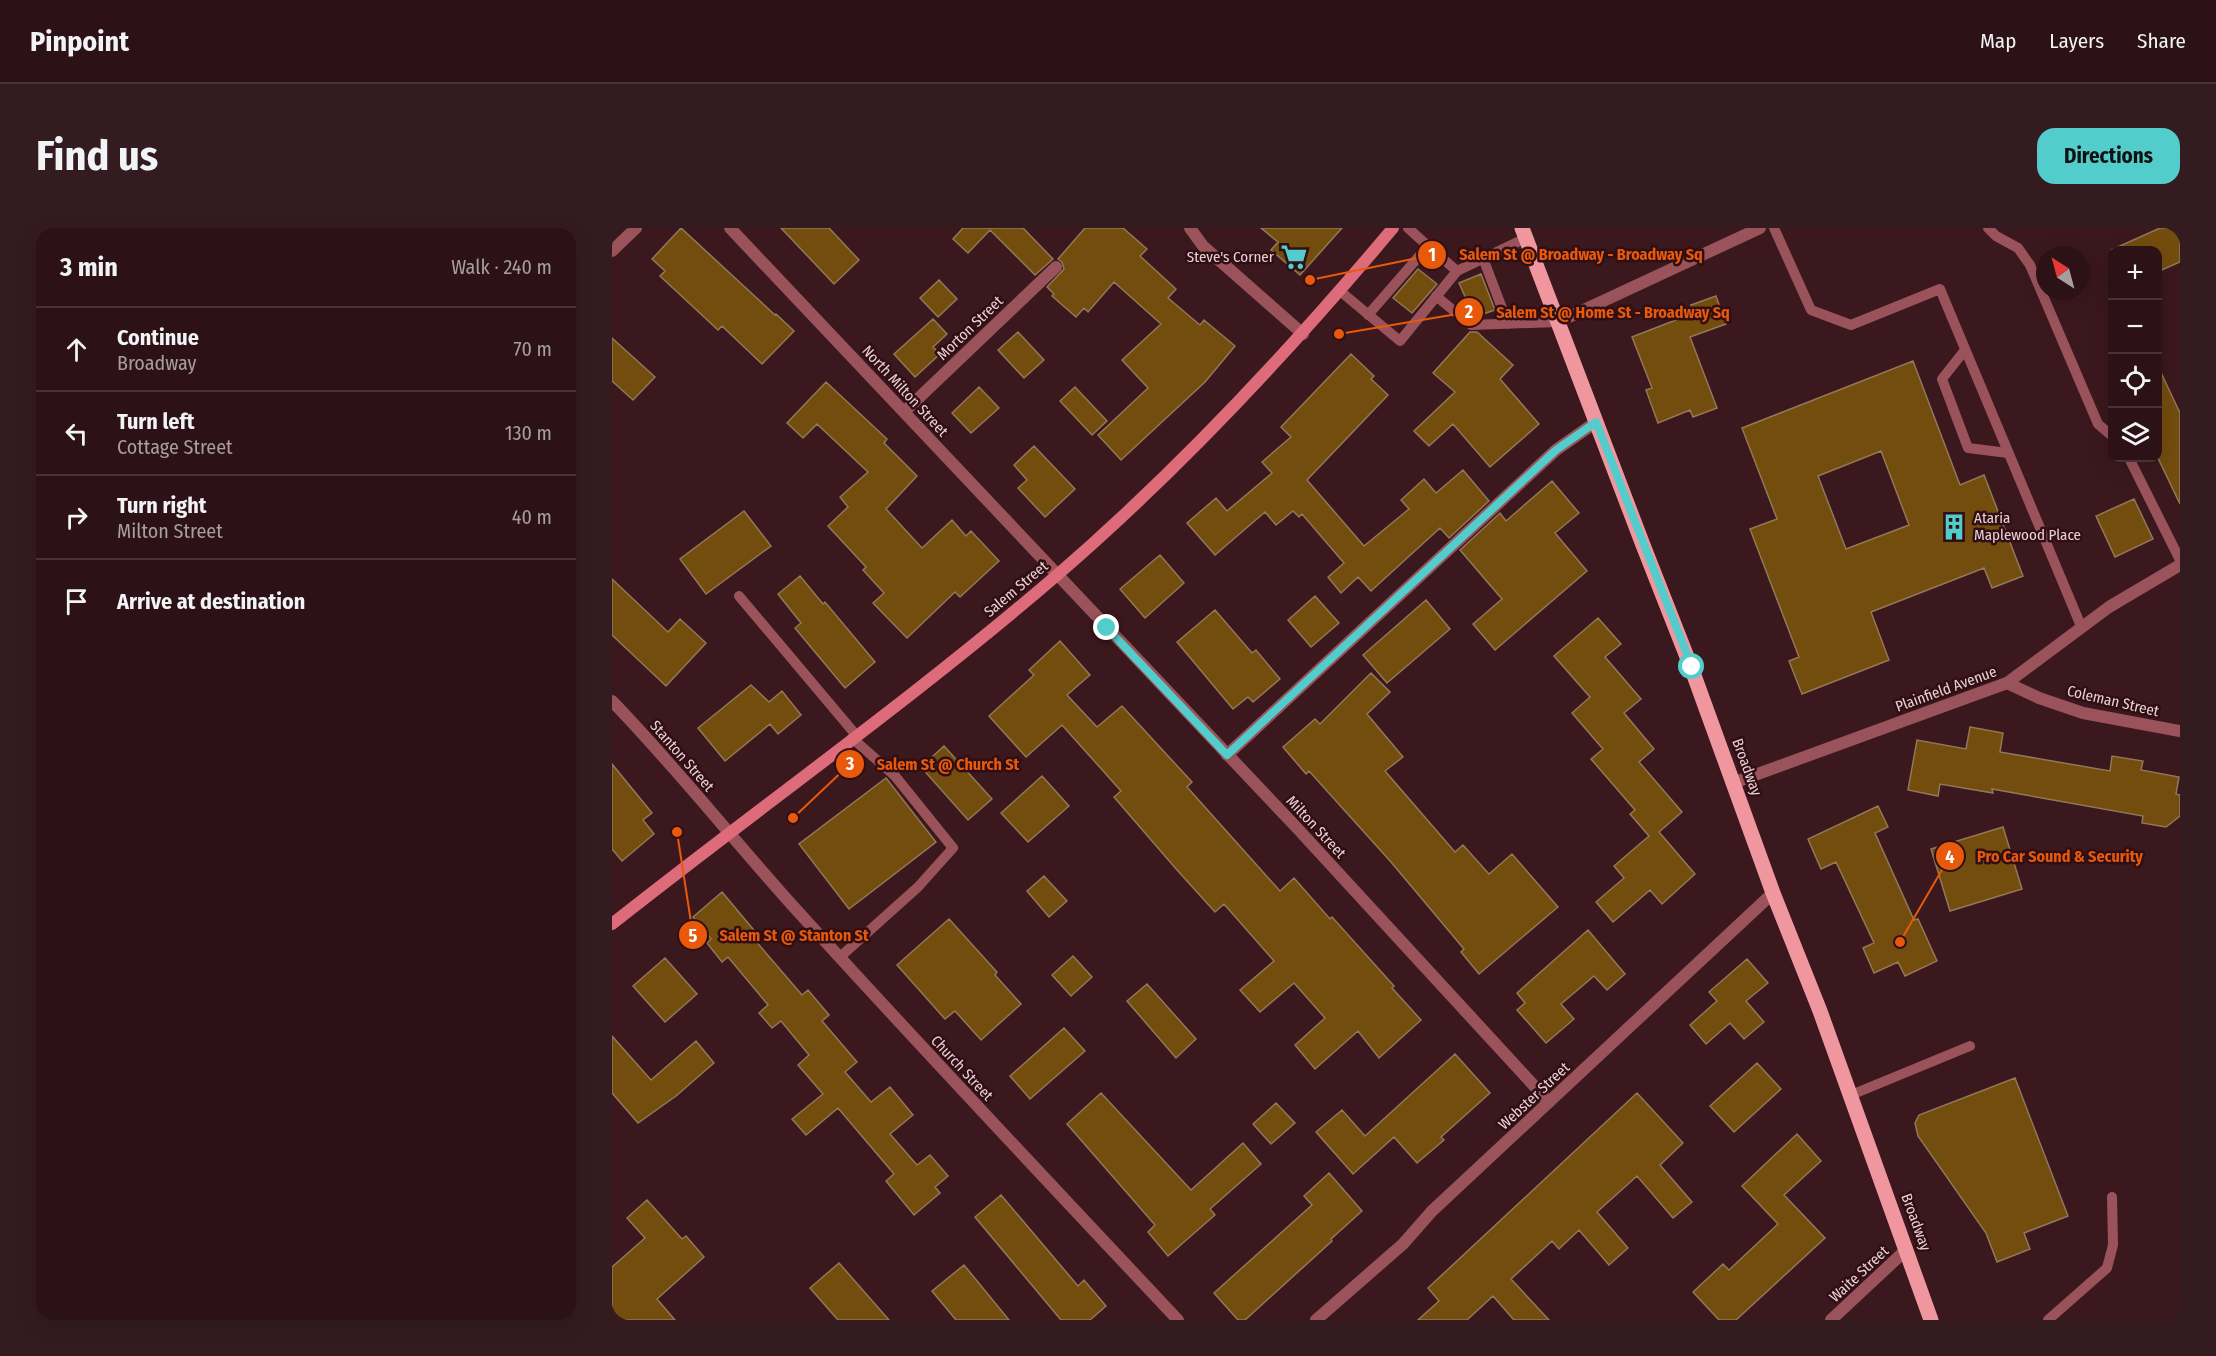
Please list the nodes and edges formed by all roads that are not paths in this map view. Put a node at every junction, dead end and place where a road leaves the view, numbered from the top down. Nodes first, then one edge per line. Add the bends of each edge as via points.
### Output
1 (636, 228) edge
2 (730, 228) edge
3 (1190, 228) edge
4 (1393, 228) edge
5 (1408, 228) edge
6 (1760, 228) edge
7 (1774, 228) edge
8 (1988, 228) edge
9 (1524, 233) edge
10 (1428, 246) junction
11 (612, 252) edge
12 (1483, 258) junction
13 (1056, 267) dead end
14 (1457, 271) junction
15 (1340, 291) junction
16 (1436, 296) junction
17 (1368, 315) junction
18 (1558, 322) junction
19 (1508, 324) junction
20 (1303, 334) junction
21 (1965, 350) junction
22 (904, 412) junction
23 (1596, 422) junction
24 (2108, 432) edge
25 (2008, 453) junction
26 (2131, 462) edge
27 (2180, 560) edge
28 (2180, 565) edge
29 (1057, 575) junction
30 (739, 597) dead end
31 (2081, 626) junction
32 (2007, 683) junction
33 (612, 701) edge
34 (2180, 731) edge
35 (854, 736) junction
36 (1227, 755) junction
37 (1733, 783) junction
38 (728, 834) junction
39 (1773, 893) junction
40 (612, 924) edge
41 (840, 957) junction
42 (1970, 1046) dead end
43 (1851, 1095) junction
44 (1549, 1102) junction
45 (2112, 1197) dead end
46 (1907, 1249) junction
47 (1178, 1320) edge
48 (1316, 1320) edge
49 (1832, 1320) edge
50 (1931, 1320) edge
51 (2048, 1320) edge

1 - 11 street
2 - 22 street, North Milton Street
3 - 20 street via 1203,246
4 - 15 main road, Salem Street
5 - 10 lane
6 - 18 street
7 - 21 lane via 1811,310 1851,325 1940,289
8 - 24 lane via 2019,248 2030,265 2098,423
9 - 12 lane
9 - 18 main road, Broadway
10 - 14 lane
10 - 17 lane
12 - 14 lane
12 - 19 lane
13 - 22 street, Morton Street
14 - 16 lane
15 - 17 lane
15 - 20 main road, Salem Street
16 - 17 lane via 1400,341
16 - 19 lane via 1471,325
18 - 19 lane
18 - 23 main road, Broadway
20 - 29 main road, Salem Street via 1224,418
21 - 25 lane
21 - 25 lane via 1942,379 1968,448
22 - 29 street, North Milton Street
23 - 36 street via 1556,450
23 - 37 main road, Broadway
25 - 31 lane
26 - 27 lane
28 - 31 street, Plainfield Avenue
29 - 35 main road, Salem Street
29 - 36 street, Milton Street
30 - 35 lane
31 - 32 street, Plainfield Avenue
32 - 34 street, Coleman Street via 2083,713
32 - 37 street, Plainfield Avenue
33 - 38 street, Stanton Street via 661,751
35 - 38 main road, Salem Street
35 - 41 lane via 895,776 953,848 918,887
36 - 44 street, Milton Street
37 - 39 main road, Broadway
38 - 40 main road, Salem Street
38 - 41 street, Church Street
39 - 43 main road, Broadway
39 - 44 street, Webster Street
41 - 47 street, Church Street
42 - 43 lane
43 - 46 main road, Broadway
44 - 48 street, Webster Street via 1432,1211 1403,1244
45 - 51 lane via 2113,1245 2107,1268
46 - 49 street, Waite Street
46 - 50 main road, Broadway

